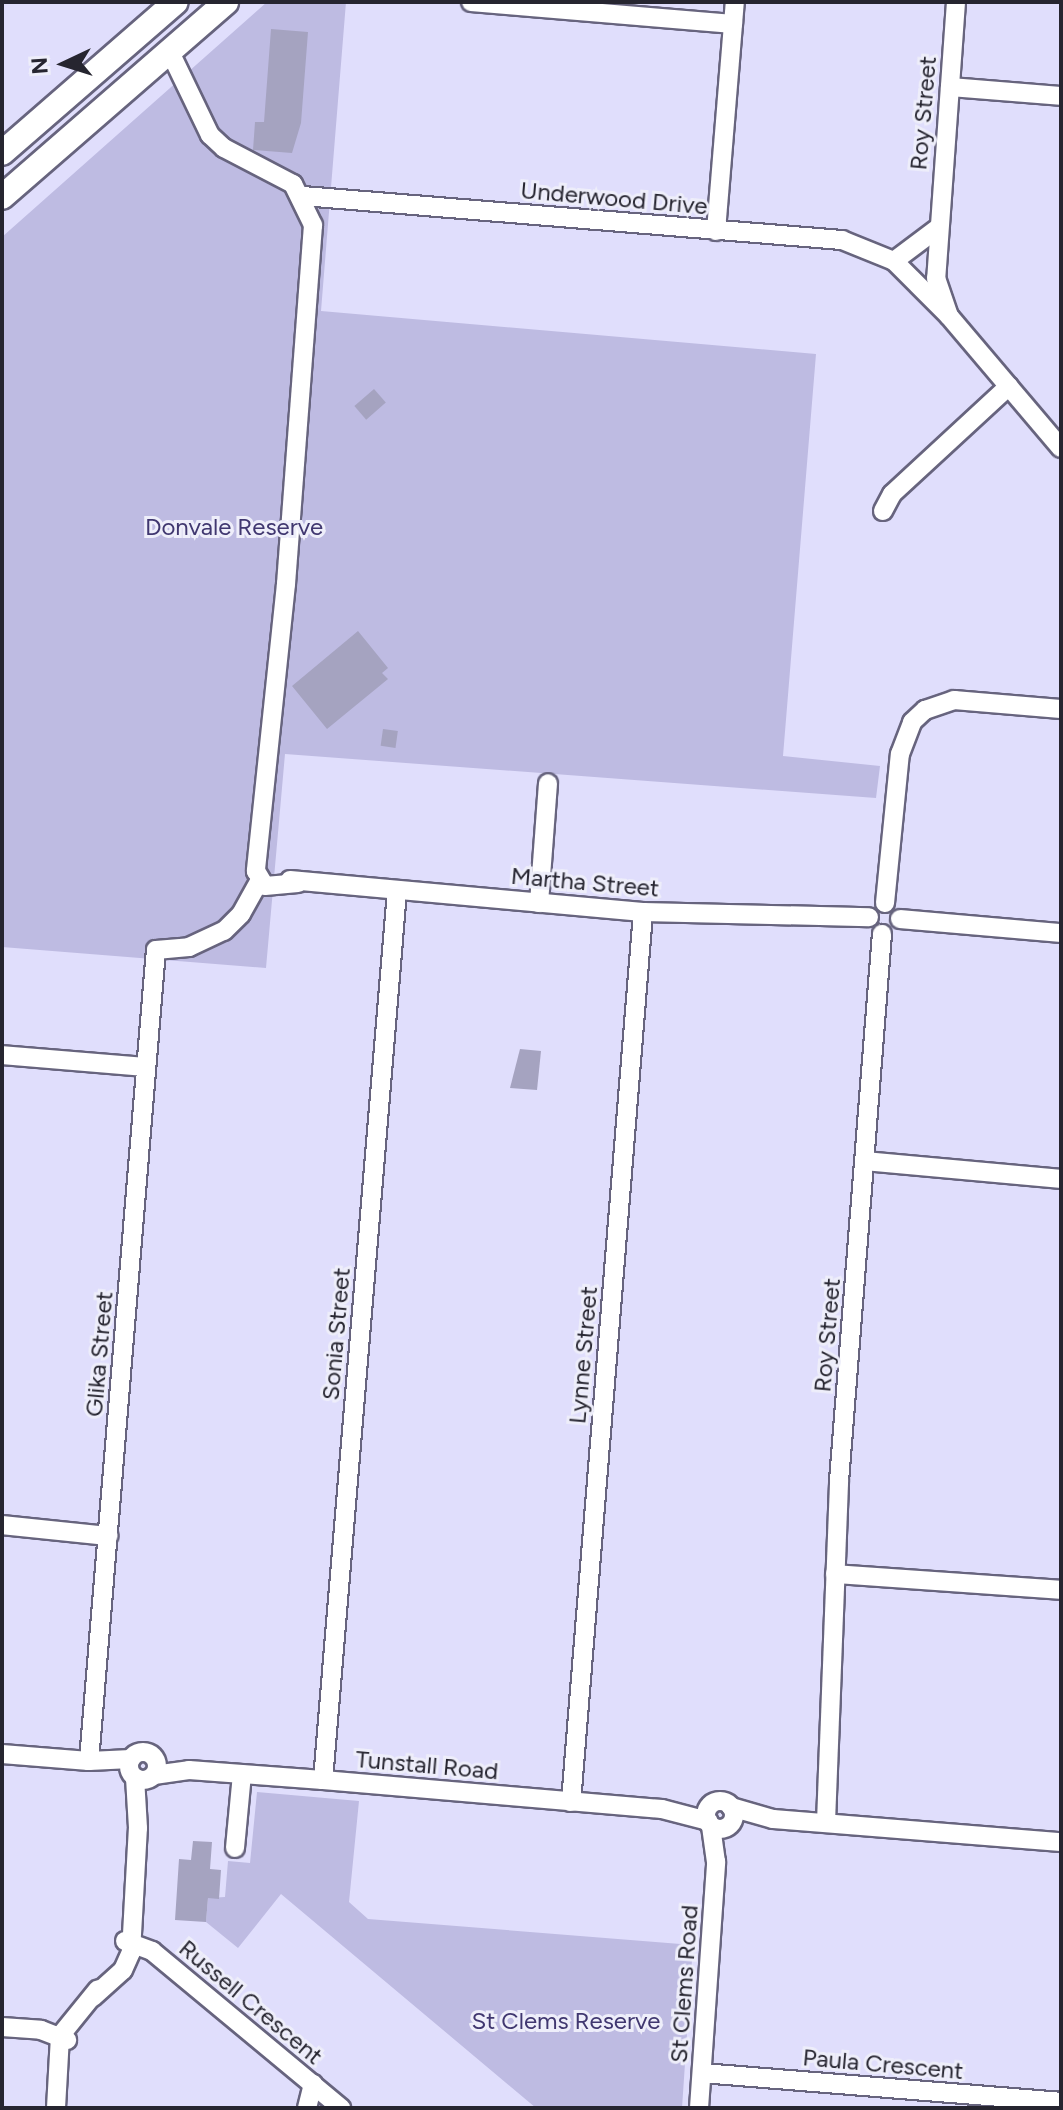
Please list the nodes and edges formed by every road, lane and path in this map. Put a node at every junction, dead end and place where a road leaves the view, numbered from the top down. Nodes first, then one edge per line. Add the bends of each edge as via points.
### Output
1 (176, 2) edge
2 (226, 2) edge
3 (471, 2) edge
4 (735, 2) edge
5 (956, 2) edge
6 (733, 24) junction
7 (170, 52) junction
8 (950, 87) junction
9 (1061, 96) edge
10 (2, 153) edge
11 (303, 196) junction
12 (2, 197) edge
13 (938, 228) junction
14 (716, 231) junction
15 (894, 261) junction
16 (949, 316) junction
17 (1009, 386) junction
18 (1061, 448) edge
19 (883, 511) dead end
20 (1061, 709) edge
21 (548, 783) dead end
22 (266, 881) junction
23 (397, 892) junction
24 (539, 903) junction
25 (885, 903) junction
26 (643, 912) junction
27 (869, 917) junction
28 (900, 919) junction
29 (1061, 933) edge
30 (882, 934) junction
31 (2, 1055) edge
32 (146, 1067) junction
33 (865, 1161) junction
34 (1061, 1179) edge
35 (2, 1525) edge
36 (108, 1536) junction
37 (835, 1574) junction
38 (1061, 1590) edge
39 (2, 1754) edge
40 (89, 1761) junction
41 (143, 1771) junction
42 (242, 1774) junction
43 (323, 1780) junction
44 (571, 1802) junction
45 (720, 1818) junction
46 (820, 1822) junction
47 (1061, 1842) edge
48 (235, 1848) dead end
49 (129, 1942) junction
50 (2, 2027) edge
51 (66, 2034) junction
52 (702, 2073) junction
53 (319, 2096) edge
54 (1061, 2102) edge
55 (56, 2105) edge
56 (307, 2108) edge
57 (341, 2108) edge
58 (699, 2108) edge

1 - 10 main road
2 - 7 main road
3 - 6 street
4 - 6 street
5 - 8 street, Roy Street
6 - 14 street
7 - 11 street via 210,135 224,148 287,179
7 - 12 main road
8 - 9 street
8 - 13 street, Roy Street
11 - 14 street, Underwood Drive
11 - 22 street via 313,233 256,868
13 - 15 street
13 - 16 street, Roy Street via 936,278
14 - 15 street, Underwood Drive via 842,240
15 - 16 street, Roy Street
16 - 17 street, Roy Street
17 - 18 street, Roy Street
17 - 19 street via 892,494
20 - 25 street via 954,700 925,710 912,722 900,754
21 - 24 street
22 - 23 street, Martha Street
22 - 32 street, Glika Street via 224,931 195,946 156,950
23 - 24 street, Martha Street
23 - 43 street, Sonia Street
24 - 26 street, Martha Street
25 - 27 street via 874,907
25 - 28 street via 896,907
26 - 27 street, Martha Street
26 - 44 street, Lynne Street
27 - 30 street via 872,929
28 - 29 street
28 - 30 street via 895,931
30 - 33 street, Roy Street
31 - 32 street
32 - 36 street, Glika Street
33 - 34 street
33 - 37 street, Roy Street
35 - 36 street
36 - 40 street, Glika Street
37 - 38 street
37 - 46 street, Roy Street
39 - 40 street, Tunstall Road
40 - 41 street, Tunstall Road
41 - 42 street, Tunstall Road
41 - 49 street
42 - 43 street, Tunstall Road
42 - 48 street
43 - 44 street, Tunstall Road
44 - 45 street, Tunstall Road
45 - 46 street, Tunstall Road
45 - 52 street, St Clems Road
46 - 47 street, Tunstall Road
49 - 51 street via 123,1970 93,1997
49 - 53 street, Russell Crescent via 152,1951
50 - 51 street
51 - 55 street
52 - 54 street, Paula Crescent
52 - 58 street, St Clems Road
53 - 56 street
53 - 57 street, Russell Crescent

